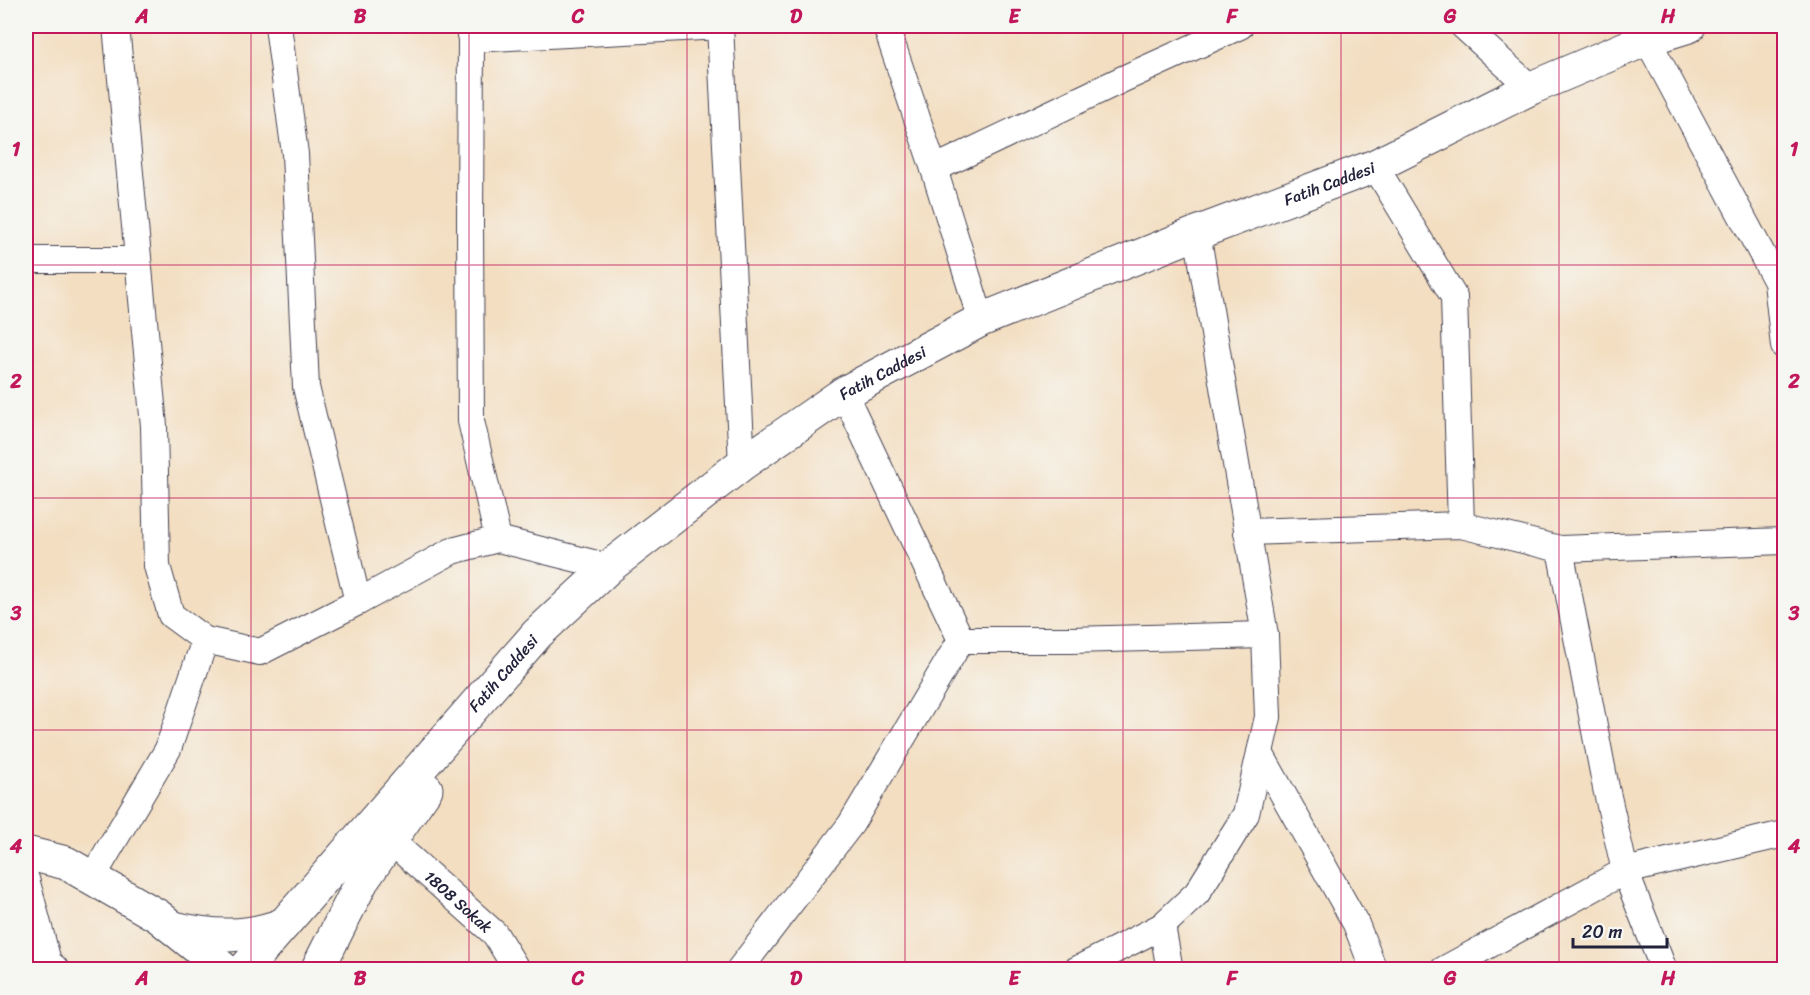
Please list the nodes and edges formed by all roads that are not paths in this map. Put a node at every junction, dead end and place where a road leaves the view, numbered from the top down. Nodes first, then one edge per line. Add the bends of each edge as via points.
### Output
1 (116, 26) edge
2 (279, 26) edge
3 (720, 26) edge
4 (886, 26) edge
5 (1240, 26) edge
6 (1463, 26) edge
7 (1689, 26) edge
8 (470, 32) edge
9 (1647, 39) junction
10 (1531, 88) junction
11 (1375, 166) junction
12 (934, 169) junction
13 (1197, 233) junction
14 (26, 260) edge
15 (138, 260) junction
16 (1781, 280) edge
17 (981, 320) junction
18 (1785, 346) edge
19 (844, 393) junction
20 (742, 464) junction
21 (1461, 525) junction
22 (1247, 532) junction
23 (498, 539) junction
24 (1785, 541) edge
25 (1560, 549) junction
26 (609, 567) junction
27 (358, 602) junction
28 (537, 634) junction
29 (1265, 635) junction
30 (205, 640) junction
31 (961, 640) junction
32 (1260, 753) junction
33 (1785, 834) edge
34 (390, 840) junction
35 (26, 853) edge
36 (1625, 871) junction
37 (92, 878) junction
38 (26, 879) edge
39 (284, 924) junction
40 (1162, 926) junction
41 (172, 927) junction
42 (26, 962) edge
43 (51, 969) edge
44 (225, 969) edge
45 (243, 969) edge
46 (318, 969) edge
47 (517, 969) edge
48 (739, 969) edge
49 (1076, 969) edge
50 (1170, 969) edge
51 (1374, 969) edge
52 (1443, 969) edge
53 (1664, 969) edge

1 - 15 street
2 - 27 street via 295,154 306,387
3 - 8 street
3 - 20 street
4 - 12 street
5 - 12 street
6 - 10 street
7 - 9 main road, Fatih Caddesi
8 - 23 street via 471,421
9 - 10 main road, Fatih Caddesi
9 - 16 street
10 - 11 main road, Fatih Caddesi
11 - 13 main road, Fatih Caddesi
11 - 21 street via 1454,297
12 - 17 street
13 - 17 main road, Fatih Caddesi
13 - 22 street
14 - 15 street
15 - 30 street via 154,426 157,566 171,615
16 - 18 street
17 - 19 main road, Fatih Caddesi
19 - 20 main road, Fatih Caddesi
19 - 31 street
20 - 26 main road, Fatih Caddesi
21 - 22 street
21 - 25 street
22 - 29 street
23 - 26 street
23 - 27 street via 452,551
24 - 25 street
25 - 36 street
26 - 28 main road, Fatih Caddesi
27 - 30 street via 260,652
28 - 34 main road
28 - 39 main road, Fatih Caddesi
29 - 31 street
29 - 32 street via 1268,717
30 - 37 street via 168,749
31 - 48 street via 851,824
32 - 40 street via 1246,814 1197,893
32 - 51 street via 1356,924
33 - 36 street
34 - 46 main road via 362,881
34 - 47 street, 1808 Sokak via 495,934
35 - 37 main road via 66,863
36 - 52 street
36 - 53 street
37 - 41 main road
38 - 43 street
39 - 41 main road via 242,935 196,933
39 - 45 main road, Fatih Caddesi
40 - 49 street
40 - 50 street
41 - 44 main road
42 - 43 main road

